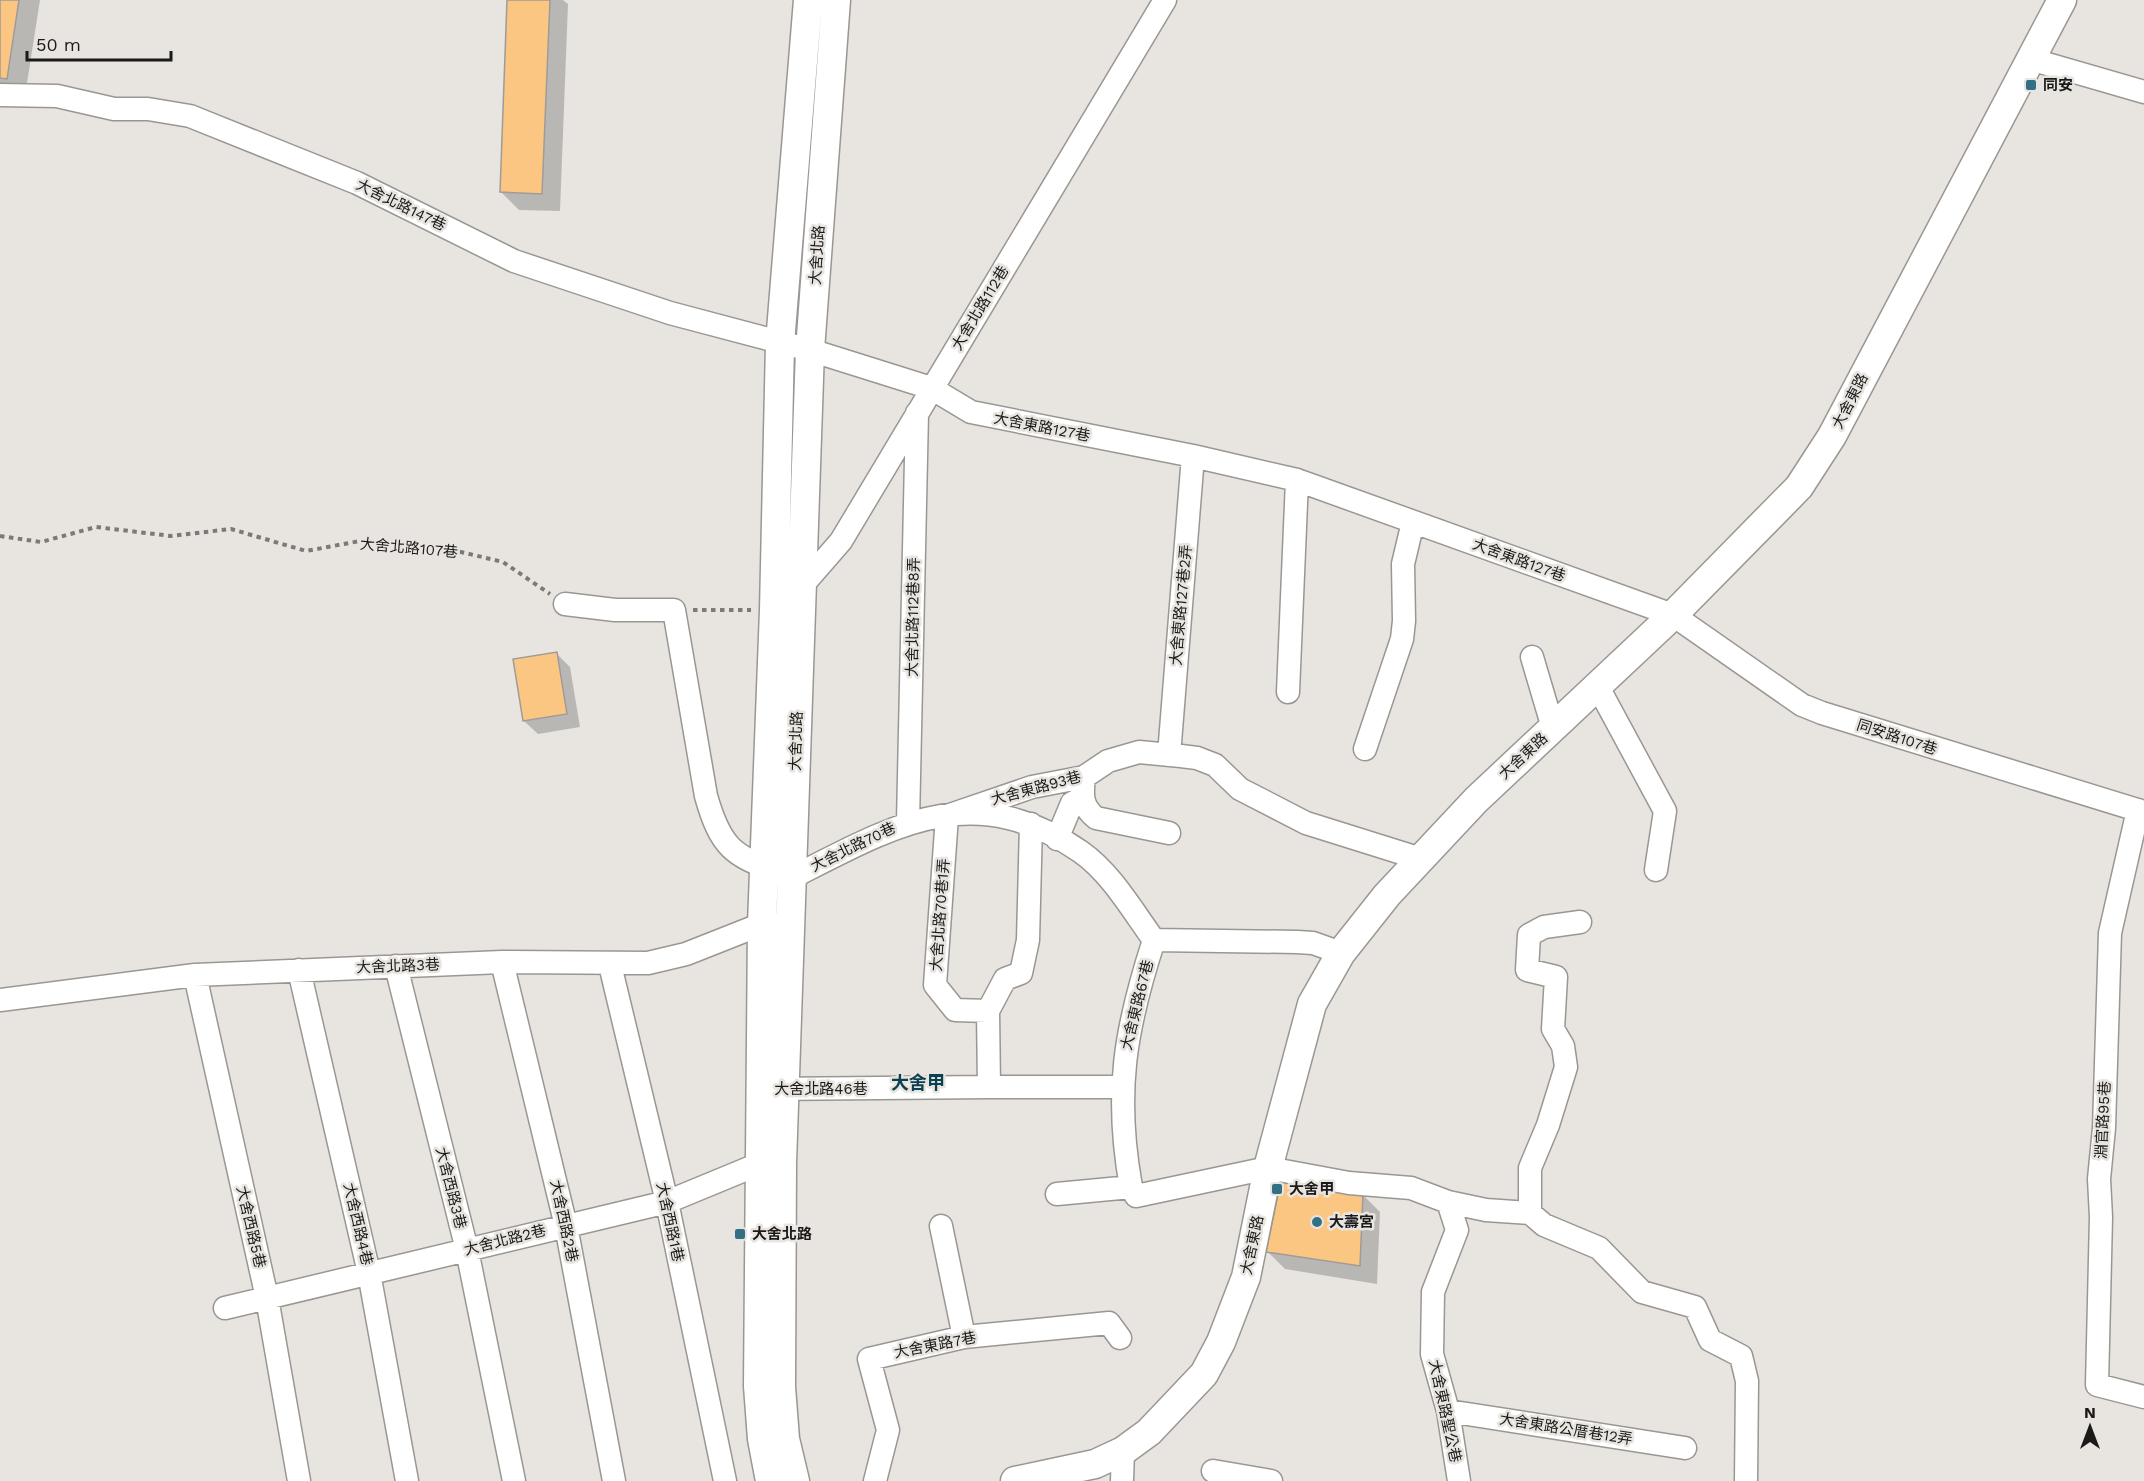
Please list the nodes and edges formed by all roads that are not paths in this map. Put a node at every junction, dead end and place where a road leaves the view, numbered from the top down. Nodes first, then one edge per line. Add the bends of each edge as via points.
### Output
1 (808, 0) edge
2 (836, 0) edge
3 (1165, 0) edge
4 (2062, 0) edge
5 (2030, 59) junction
6 (2144, 93) edge
7 (0, 95) edge
8 (795, 346) junction
9 (931, 388) junction
10 (917, 412) junction
11 (1193, 456) junction
12 (1297, 480) junction
13 (1413, 522) junction
14 (788, 584) junction
15 (565, 604) road end
16 (1673, 615) junction
17 (1532, 657) dead end
18 (1598, 687) junction
19 (1288, 692) dead end
20 (1553, 728) junction
21 (1365, 749) dead end
22 (1169, 755) junction
23 (1083, 787) junction
24 (2141, 811) edge
25 (947, 816) junction
26 (908, 822) junction
27 (1030, 824) junction
28 (1169, 833) dead end
29 (1057, 839) junction
30 (1421, 859) junction
31 (764, 866) junction
32 (1656, 870) dead end
33 (791, 878) junction
34 (1580, 922) dead end
35 (790, 923) junction
36 (762, 924) junction
37 (1154, 940) junction
38 (1341, 953) junction
39 (502, 963) junction
40 (610, 965) junction
41 (396, 966) junction
42 (299, 970) junction
43 (195, 975) junction
44 (0, 1000) edge
45 (988, 1011) junction
46 (989, 1087) junction
47 (1122, 1087) junction
48 (772, 1089) junction
49 (770, 1164) junction
50 (1268, 1168) junction
51 (1131, 1187) junction
52 (1057, 1194) dead end
53 (667, 1202) junction
54 (1448, 1202) junction
55 (1530, 1213) junction
56 (566, 1226) junction
57 (940, 1226) dead end
58 (467, 1250) junction
59 (369, 1273) junction
60 (267, 1298) junction
61 (225, 1308) dead end
62 (964, 1337) junction
63 (1120, 1338) dead end
64 (2144, 1397) edge
65 (1448, 1411) junction
66 (1685, 1448) dead end
67 (1123, 1451) junction
68 (1213, 1472) dead end
69 (299, 1481) edge
70 (407, 1481) edge
71 (514, 1481) edge
72 (614, 1481) edge
73 (725, 1481) edge
74 (770, 1481) edge
75 (795, 1481) edge
76 (875, 1481) edge
77 (1016, 1481) edge
78 (1122, 1481) edge
79 (1271, 1481) edge
80 (1459, 1481) edge
81 (1746, 1481) edge

1 - 8 main road, 大舍北路
2 - 8 main road, 大舍北路
3 - 9 street, 大舍北路112巷
4 - 5 main road, 大舍東路
5 - 6 street
5 - 16 main road, 大舍東路 via 1817,462 1799,487
7 - 8 street, 大舍北路147巷 via 57,96 114,109 190,116 357,183 514,261 669,313
8 - 9 street, 大舍東路127巷
8 - 14 main road, 大舍北路
9 - 10 street, 大舍北路112巷
9 - 11 street, 大舍東路127巷 via 971,412
10 - 14 street, 大舍北路112巷 via 841,541
10 - 26 street, 大舍北路112巷8弄
11 - 12 street, 大舍東路127巷
11 - 22 street, 大舍東路127巷2弄
12 - 13 street, 大舍東路127巷
12 - 19 street
13 - 16 street, 大舍東路127巷
13 - 21 street via 1402,564 1402,639
14 - 31 main road, 大舍北路 via 774,610
14 - 33 main road, 大舍北路
15 - 31 street via 615,610 674,610 714,826 722,841 736,853
16 - 18 main road, 大舍東路
16 - 24 street, 同安路107巷 via 1802,705
17 - 20 street
18 - 20 main road, 大舍東路
18 - 32 street via 1665,811
20 - 30 main road, 大舍東路 via 1476,800
22 - 23 street, 大舍東路93巷 via 1139,752 1108,761
22 - 30 street, 大舍東路93巷 via 1197,758 1215,765 1240,789 1306,823
23 - 25 street, 大舍東路93巷 via 988,800
23 - 28 street via 1087,810 1096,818
23 - 29 street
24 - 64 street, 淵官路95巷 via 2110,933 2099,1179 2097,1384
25 - 26 street, 大舍北路70巷
25 - 27 street, 大舍北路70巷 via 999,815
25 - 45 street, 大舍北路70巷1弄 via 935,985 955,1010
26 - 33 street, 大舍北路70巷
27 - 29 street, 大舍北路70巷
27 - 45 street via 1028,940 1021,973 1005,979
29 - 37 street, 大舍北路70巷 via 1082,853 1113,884
30 - 38 main road, 大舍東路 via 1360,925
31 - 33 street
31 - 36 main road, 大舍北路
33 - 35 main road, 大舍北路
34 - 55 street via 1544,927 1529,935 1527,970 1556,977 1552,1029 1563,1046 1566,1067 1530,1168
35 - 36 street, 大舍北路3巷
35 - 48 main road, 大舍北路
36 - 40 street, 大舍北路3巷 via 686,954 648,963
36 - 48 main road, 大舍北路
37 - 38 street, 大舍東路67巷 via 1313,943
37 - 47 street, 大舍東路67巷 via 1124,1050
38 - 50 main road, 大舍東路 via 1312,1004
39 - 40 street, 大舍北路3巷
39 - 41 street, 大舍北路3巷
39 - 56 street, 大舍西路2巷
40 - 53 street, 大舍西路1巷
41 - 42 street, 大舍北路3巷
41 - 58 street, 大舍西路3巷
42 - 43 street, 大舍北路3巷
42 - 59 street, 大舍西路4巷
43 - 44 street, 大舍北路3巷
43 - 60 street, 大舍西路5巷
45 - 46 street
46 - 47 street, 大舍北路46巷
46 - 48 street, 大舍北路46巷
47 - 51 street, 大舍東路67巷
48 - 49 main road, 大舍北路
49 - 53 street, 大舍北路2巷
49 - 74 main road, 大舍北路 via 758,1386
49 - 75 main road, 大舍北路 via 785,1439
50 - 51 street via 1136,1196
50 - 54 street via 1349,1183 1411,1188
50 - 67 main road, 大舍東路 via 1246,1277 1221,1342 1204,1374 1180,1401
51 - 52 street
53 - 56 street, 大舍北路2巷
53 - 73 street, 大舍西路1巷
54 - 55 street
54 - 65 street, 大舍東路聖公巷 via 1457,1230 1433,1292 1432,1354
55 - 81 street via 1544,1225 1599,1248 1642,1292 1695,1307 1710,1340 1741,1356 1747,1381
56 - 58 street, 大舍北路2巷
56 - 72 street, 大舍西路2巷
57 - 62 street
58 - 59 street, 大舍北路2巷
58 - 71 street, 大舍西路3巷
59 - 60 street, 大舍北路2巷
59 - 70 street, 大舍西路4巷
60 - 61 street, 大舍北路2巷
60 - 69 street, 大舍西路5巷
62 - 63 street, 大舍東路7巷 via 1109,1323
62 - 76 street, 大舍東路7巷 via 869,1359 888,1430
65 - 66 street, 大舍東路公厝巷12弄
65 - 80 street, 大舍東路聖公巷
67 - 77 main road, 大舍東路 via 1095,1464
67 - 78 street
68 - 79 street

